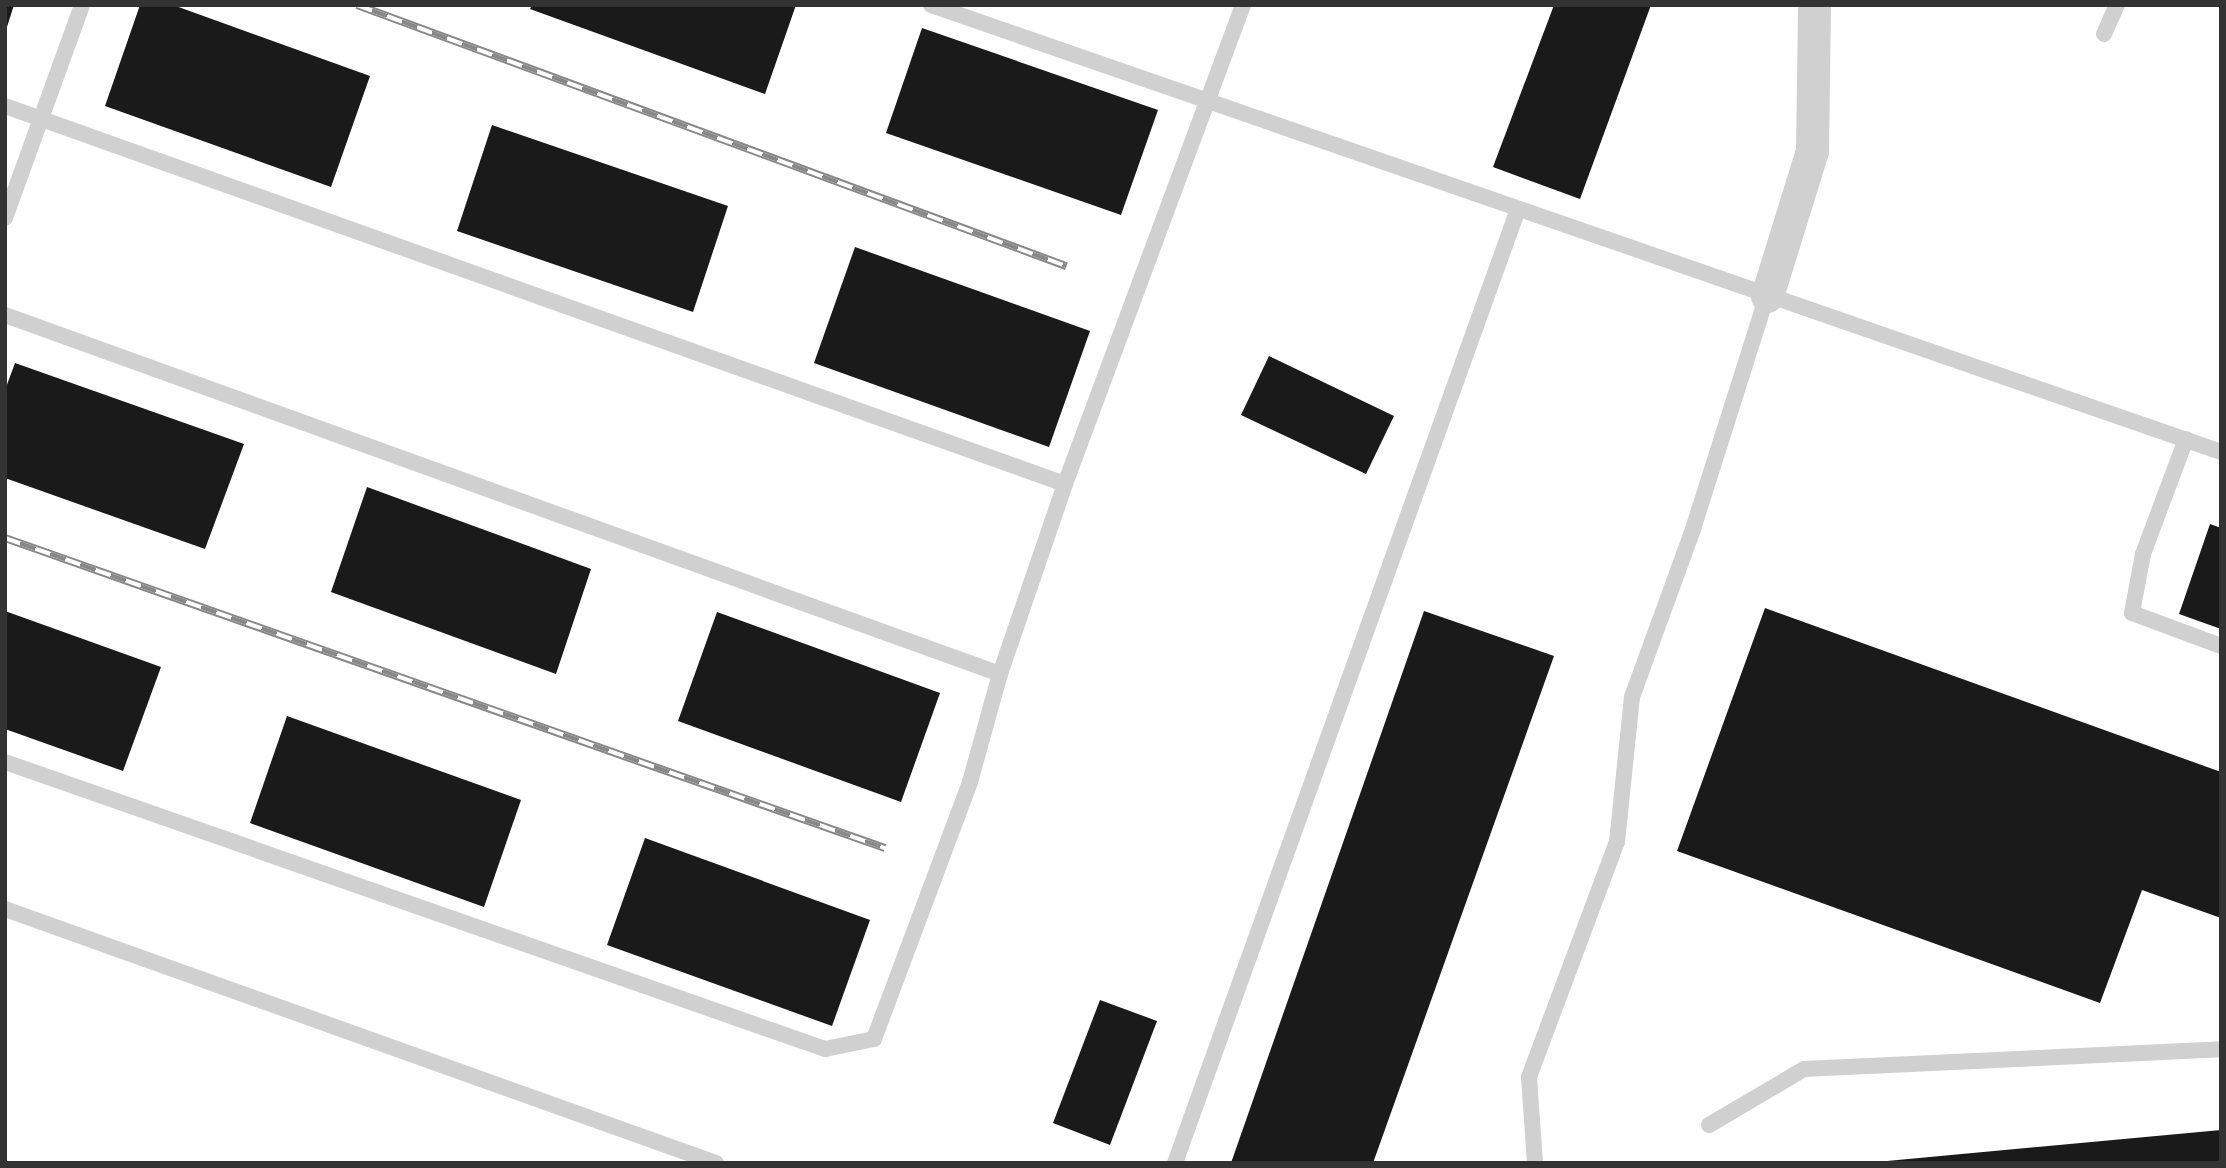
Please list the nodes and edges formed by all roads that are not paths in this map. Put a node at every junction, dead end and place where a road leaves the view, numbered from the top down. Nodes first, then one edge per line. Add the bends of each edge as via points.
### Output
1 (82, 5) edge
2 (931, 5) edge
3 (1244, 5) edge
4 (1814, 5) edge
5 (2117, 5) edge
6 (2104, 34) dead end
7 (1208, 104) junction
8 (5, 106) edge
9 (44, 120) junction
10 (1518, 209) junction
11 (5, 218) edge
12 (1767, 296) junction
13 (5, 315) edge
14 (2186, 439) junction
15 (2221, 452) edge
16 (1065, 484) junction
17 (2221, 646) edge
18 (1000, 674) junction
19 (5, 762) edge
20 (5, 909) edge
21 (2221, 1049) edge
22 (1709, 1125) dead end
23 (716, 1163) edge
24 (1175, 1163) edge
25 (1535, 1163) edge

1 - 9 lane
2 - 7 lane
3 - 7 lane
4 - 12 street via 1812,151
5 - 6 lane
7 - 10 lane
7 - 16 lane
8 - 9 lane
9 - 11 lane
9 - 16 lane
10 - 12 lane
10 - 24 lane
12 - 14 lane
12 - 25 lane via 1693,530 1632,697 1617,842 1529,1077
13 - 18 lane
14 - 15 lane
14 - 17 lane via 2143,554 2132,613
16 - 18 lane
18 - 19 lane via 970,782 874,1039 825,1049
20 - 23 lane
21 - 22 lane via 1804,1069

